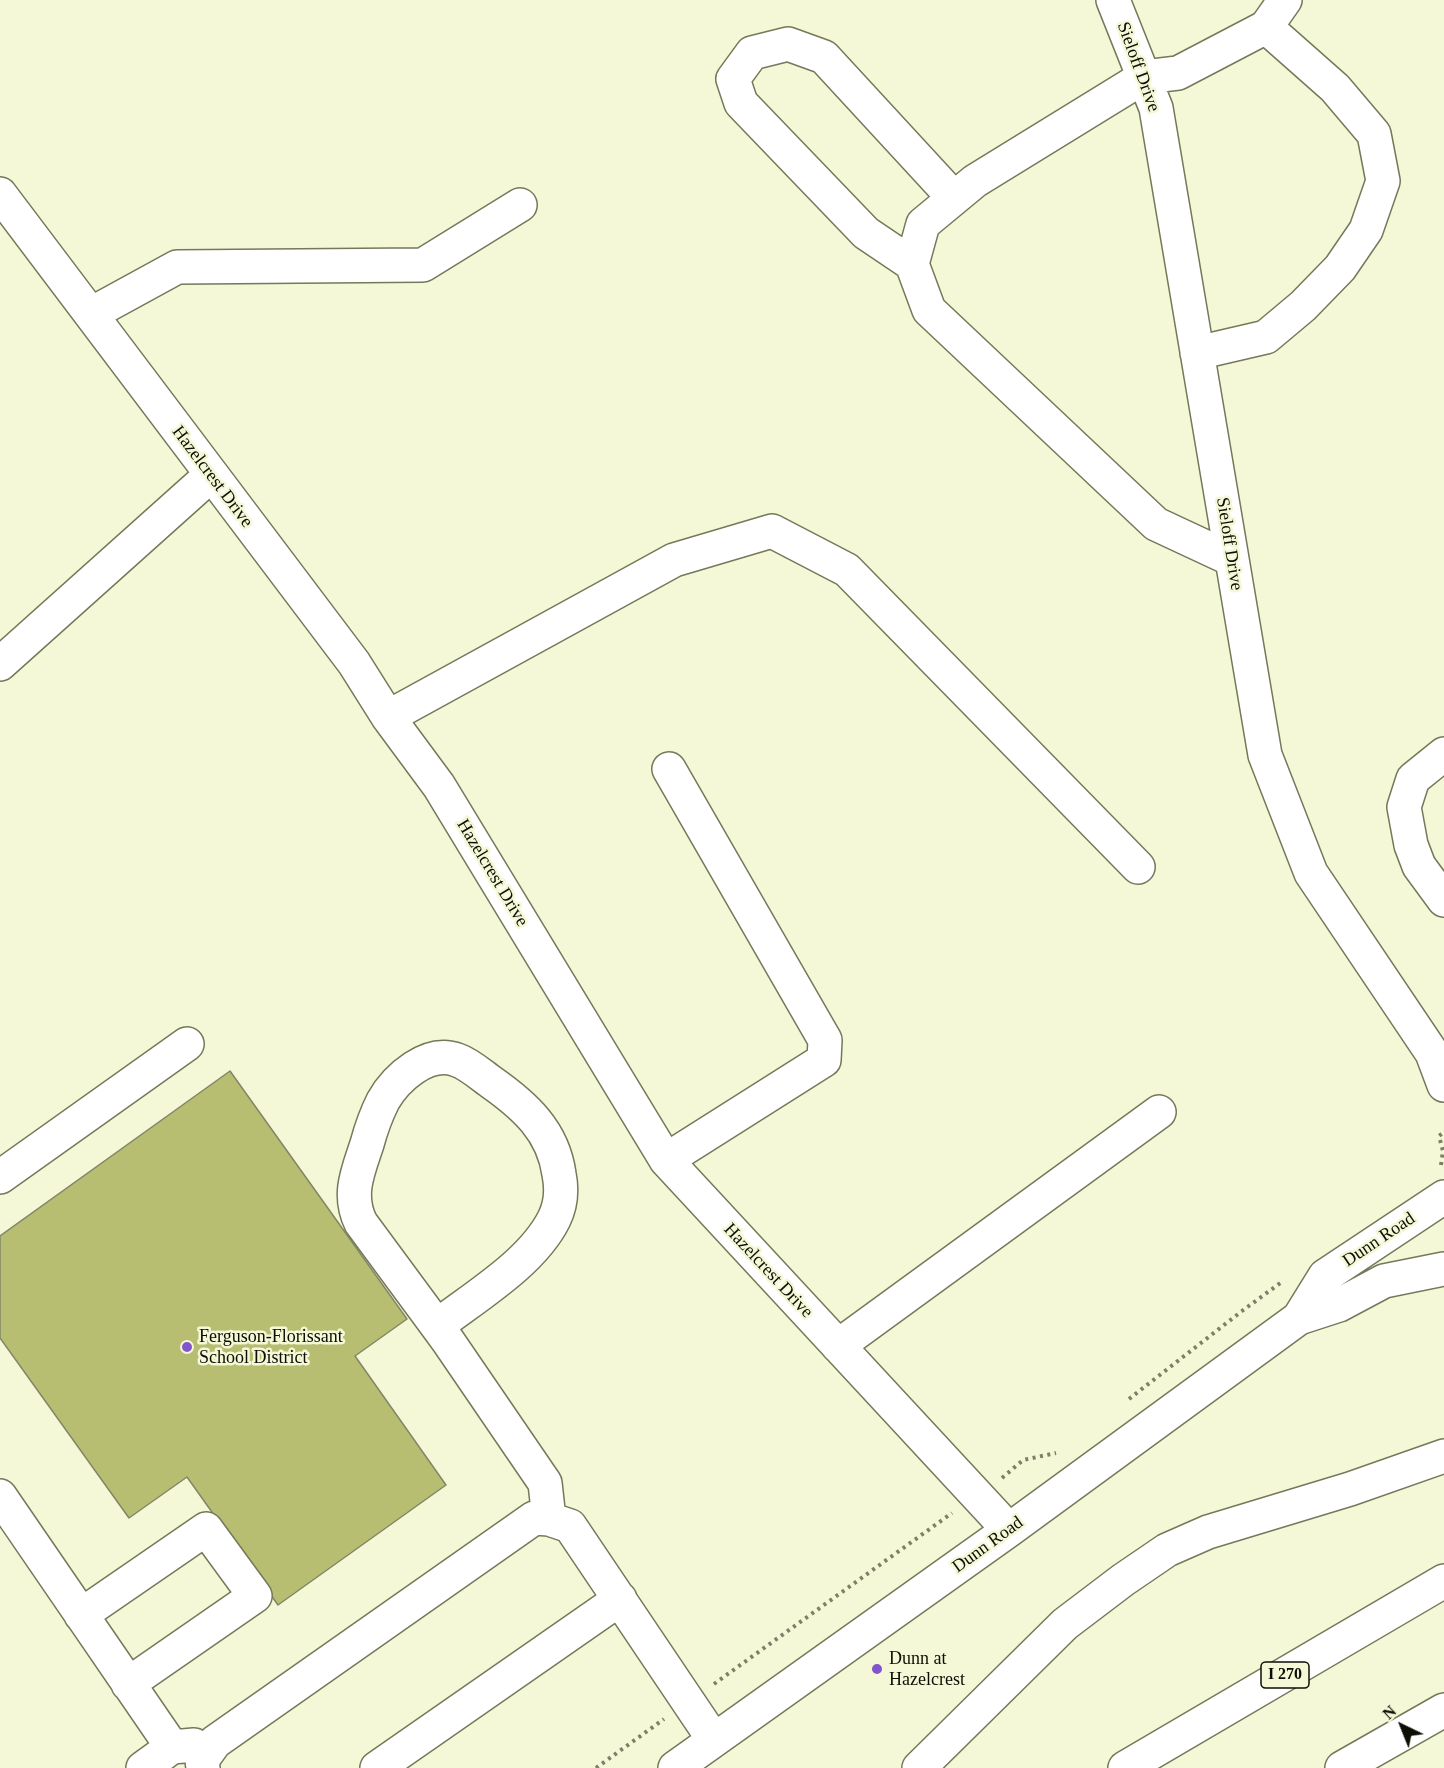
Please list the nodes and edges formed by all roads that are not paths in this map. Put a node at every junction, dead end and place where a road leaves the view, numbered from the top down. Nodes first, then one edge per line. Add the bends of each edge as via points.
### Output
1 (1113, 0) edge
2 (1285, 0) edge
3 (1266, 27) junction
4 (1144, 77) junction
5 (0, 194) edge
6 (954, 198) junction
7 (520, 205) dead end
8 (912, 264) junction
9 (91, 314) junction
10 (1197, 353) junction
11 (211, 476) junction
12 (1232, 559) junction
13 (0, 664) edge
14 (388, 717) junction
15 (1444, 754) edge
16 (669, 769) dead end
17 (1138, 867) dead end
18 (1444, 900) edge
19 (187, 1044) dead end
20 (1436, 1045) edge
21 (1444, 1085) edge
22 (1159, 1112) dead end
23 (666, 1160) junction
24 (0, 1177) edge
25 (1440, 1184) edge
26 (1444, 1269) edge
27 (1299, 1318) junction
28 (437, 1326) junction
29 (837, 1346) junction
30 (1444, 1456) edge
31 (0, 1496) edge
32 (549, 1519) junction
33 (1009, 1530) junction
34 (1444, 1581) edge
35 (620, 1599) junction
36 (81, 1615) junction
37 (128, 1684) junction
38 (1444, 1710) edge
39 (714, 1740) junction
40 (171, 1747) junction
41 (209, 1755) edge
42 (143, 1768) edge
43 (377, 1768) edge
44 (675, 1768) edge
45 (919, 1768) edge
46 (1125, 1768) edge
47 (1342, 1768) edge

1 - 4 main road, Sieloff Drive
2 - 3 main road
3 - 4 main road via 1178,73
3 - 10 main road via 1335,88 1374,134 1383,181 1366,230 1340,268 1303,306 1266,337
4 - 6 main road via 975,181
4 - 10 main road, Sieloff Drive via 1156,108
5 - 9 main road, Hazelcrest Drive
6 - 8 main road via 923,224
6 - 8 main road via 824,57 788,44 752,53 733,79 741,103 866,233
7 - 9 main road via 423,265 177,267
8 - 12 main road via 929,310 1156,524
9 - 11 main road, Hazelcrest Drive
10 - 12 main road, Sieloff Drive
11 - 13 main road
11 - 14 main road, Hazelcrest Drive via 354,663
12 - 20 main road, Sieloff Drive via 1265,755 1311,873
14 - 17 main road via 674,560 772,531 847,570
14 - 23 main road, Hazelcrest Drive via 439,786
15 - 18 main road via 1413,778 1404,807 1419,866
16 - 23 main road via 825,1040 824,1060
19 - 24 main road
20 - 21 main road, Sieloff Drive
22 - 29 main road
23 - 29 main road, Hazelcrest Drive
25 - 27 main road, Dunn Road via 1325,1276
26 - 27 main road, Dunn Road via 1384,1281 1339,1305
27 - 33 main road, Dunn Road
28 - 28 main road via 361,1222 353,1186 373,1122 390,1090 422,1063 445,1058 457,1060 476,1072 533,1116 554,1151 562,1189 555,1217 529,1252
28 - 32 main road via 545,1483
29 - 33 main road, Hazelcrest Drive
30 - 45 main road via 1208,1532 1167,1550 1065,1624
31 - 36 main road
32 - 35 main road via 570,1526
32 - 41 main road via 534,1518
33 - 39 main road, Dunn Road
34 - 46 main road, I 270
35 - 39 main road
35 - 43 main road
36 - 37 main road
36 - 37 main road via 206,1528 255,1596
37 - 40 main road
38 - 47 main road
39 - 44 main road, Dunn Road
40 - 41 main road
40 - 42 main road

